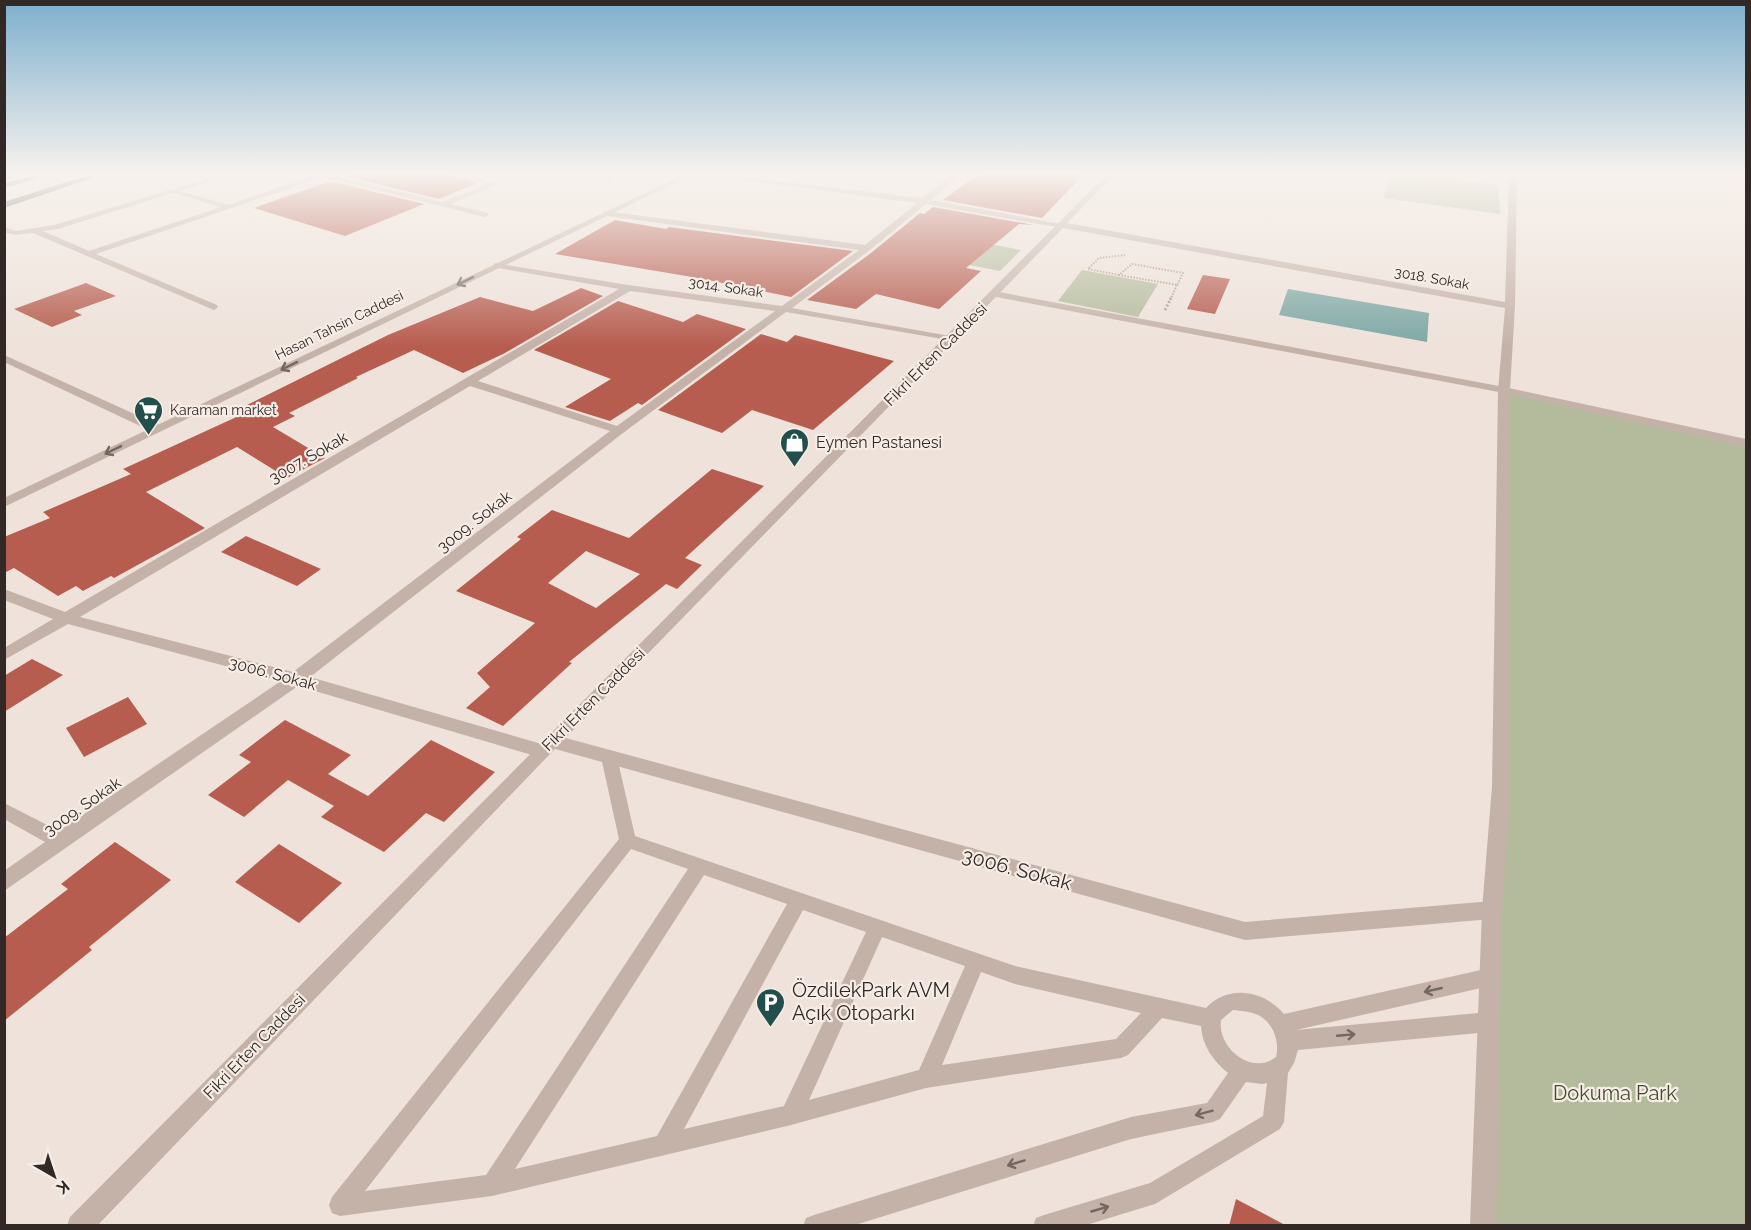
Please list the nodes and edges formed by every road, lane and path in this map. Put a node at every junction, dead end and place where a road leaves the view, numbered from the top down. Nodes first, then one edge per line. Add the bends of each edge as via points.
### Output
1 (39, 232) edge
2 (153, 232) edge
3 (567, 232) edge
4 (752, 232) edge
5 (886, 232) edge
6 (1055, 232) edge
7 (1103, 232) edge
8 (1512, 232) edge
9 (867, 248) junction
10 (88, 254) junction
11 (1133, 256) dead end
12 (1141, 257) dead end
13 (1132, 264) junction
14 (498, 265) junction
15 (1119, 275) junction
16 (1178, 285) junction
17 (628, 288) junction
18 (994, 294) junction
19 (1510, 306) junction
20 (214, 307) dead end
21 (784, 309) junction
22 (1157, 324) junction
23 (950, 339) junction
24 (6, 360) edge
25 (469, 382) junction
26 (1504, 390) junction
27 (157, 429) junction
28 (619, 430) junction
29 (1746, 443) edge
30 (4, 503) edge
31 (4, 594) edge
32 (65, 618) junction
33 (4, 655) edge
34 (296, 679) junction
35 (546, 746) junction
36 (609, 757) junction
37 (4, 810) edge
38 (60, 841) junction
39 (628, 841) junction
40 (700, 866) junction
41 (4, 883) edge
42 (799, 900) junction
43 (1492, 910) junction
44 (877, 927) junction
45 (976, 962) junction
46 (1490, 977) junction
47 (1158, 1008) junction
48 (1211, 1019) junction
49 (1489, 1022) junction
50 (1284, 1033) junction
51 (1278, 1070) junction
52 (1241, 1071) junction
53 (926, 1078) junction
54 (791, 1115) junction
55 (665, 1143) junction
56 (492, 1185) junction
57 (79, 1226) edge
58 (814, 1226) edge
59 (1044, 1226) edge
60 (1483, 1226) edge

1 - 10 lane
2 - 10 lane
3 - 14 street, Hasan Tahsin Caddesi
4 - 9 street
5 - 9 street, 3009. Sokak
6 - 18 street, Fikri Erten Caddesi
7 - 19 street, 3018. Sokak
8 - 19 street
9 - 21 street, 3009. Sokak
10 - 20 lane
11 - 15 path via 1099,257 1088,269
12 - 13 path
13 - 15 path
13 - 16 path via 1183,273
14 - 17 street, 3014. Sokak
14 -> 27 street, Hasan Tahsin Caddesi
15 - 16 path
16 - 22 path
17 - 21 street, 3014. Sokak
17 - 25 street, 3007. Sokak
18 - 22 lane
18 - 23 street, Fikri Erten Caddesi
19 - 26 street
21 - 23 street, 3014. Sokak
21 - 28 street, 3009. Sokak
22 - 26 lane
23 - 35 street, Fikri Erten Caddesi
24 - 27 street
25 - 28 street
25 - 32 street, 3007. Sokak
26 - 29 street
26 - 43 street via 1501,786
27 -> 30 street, Hasan Tahsin Caddesi
28 - 34 street, 3009. Sokak
31 - 32 street, 3006. Sokak
32 - 33 street, 3007. Sokak
32 - 34 street, 3006. Sokak
34 - 35 street, 3006. Sokak
34 - 38 street, 3009. Sokak
35 - 36 street, 3006. Sokak
35 - 57 street, Fikri Erten Caddesi
36 - 39 lane
36 - 43 street, 3006. Sokak via 1245,931
37 - 38 street
38 - 41 street, 3009. Sokak
39 - 40 lane
39 - 56 lane via 340,1205
40 - 42 lane
40 - 56 lane
42 - 44 lane
42 - 55 lane
43 - 46 street
44 - 45 lane
44 - 54 lane
45 - 47 lane via 1015,975
45 - 53 lane
46 - 49 street
46 -> 50 lane
47 - 48 lane
47 - 53 lane via 1122,1048
48 - 50 lane via 1219,1007 1233,1001 1250,1002 1267,1010
48 - 52 lane via 1211,1034 1218,1051
50 -> 49 lane
49 - 60 street
50 - 51 lane via 1287,1057
51 - 52 lane via 1262,1076
59 -> 51 lane via 1155,1193 1273,1122
52 -> 58 lane via 1213,1112 1131,1128
53 - 54 lane
54 - 55 lane
55 - 56 lane

